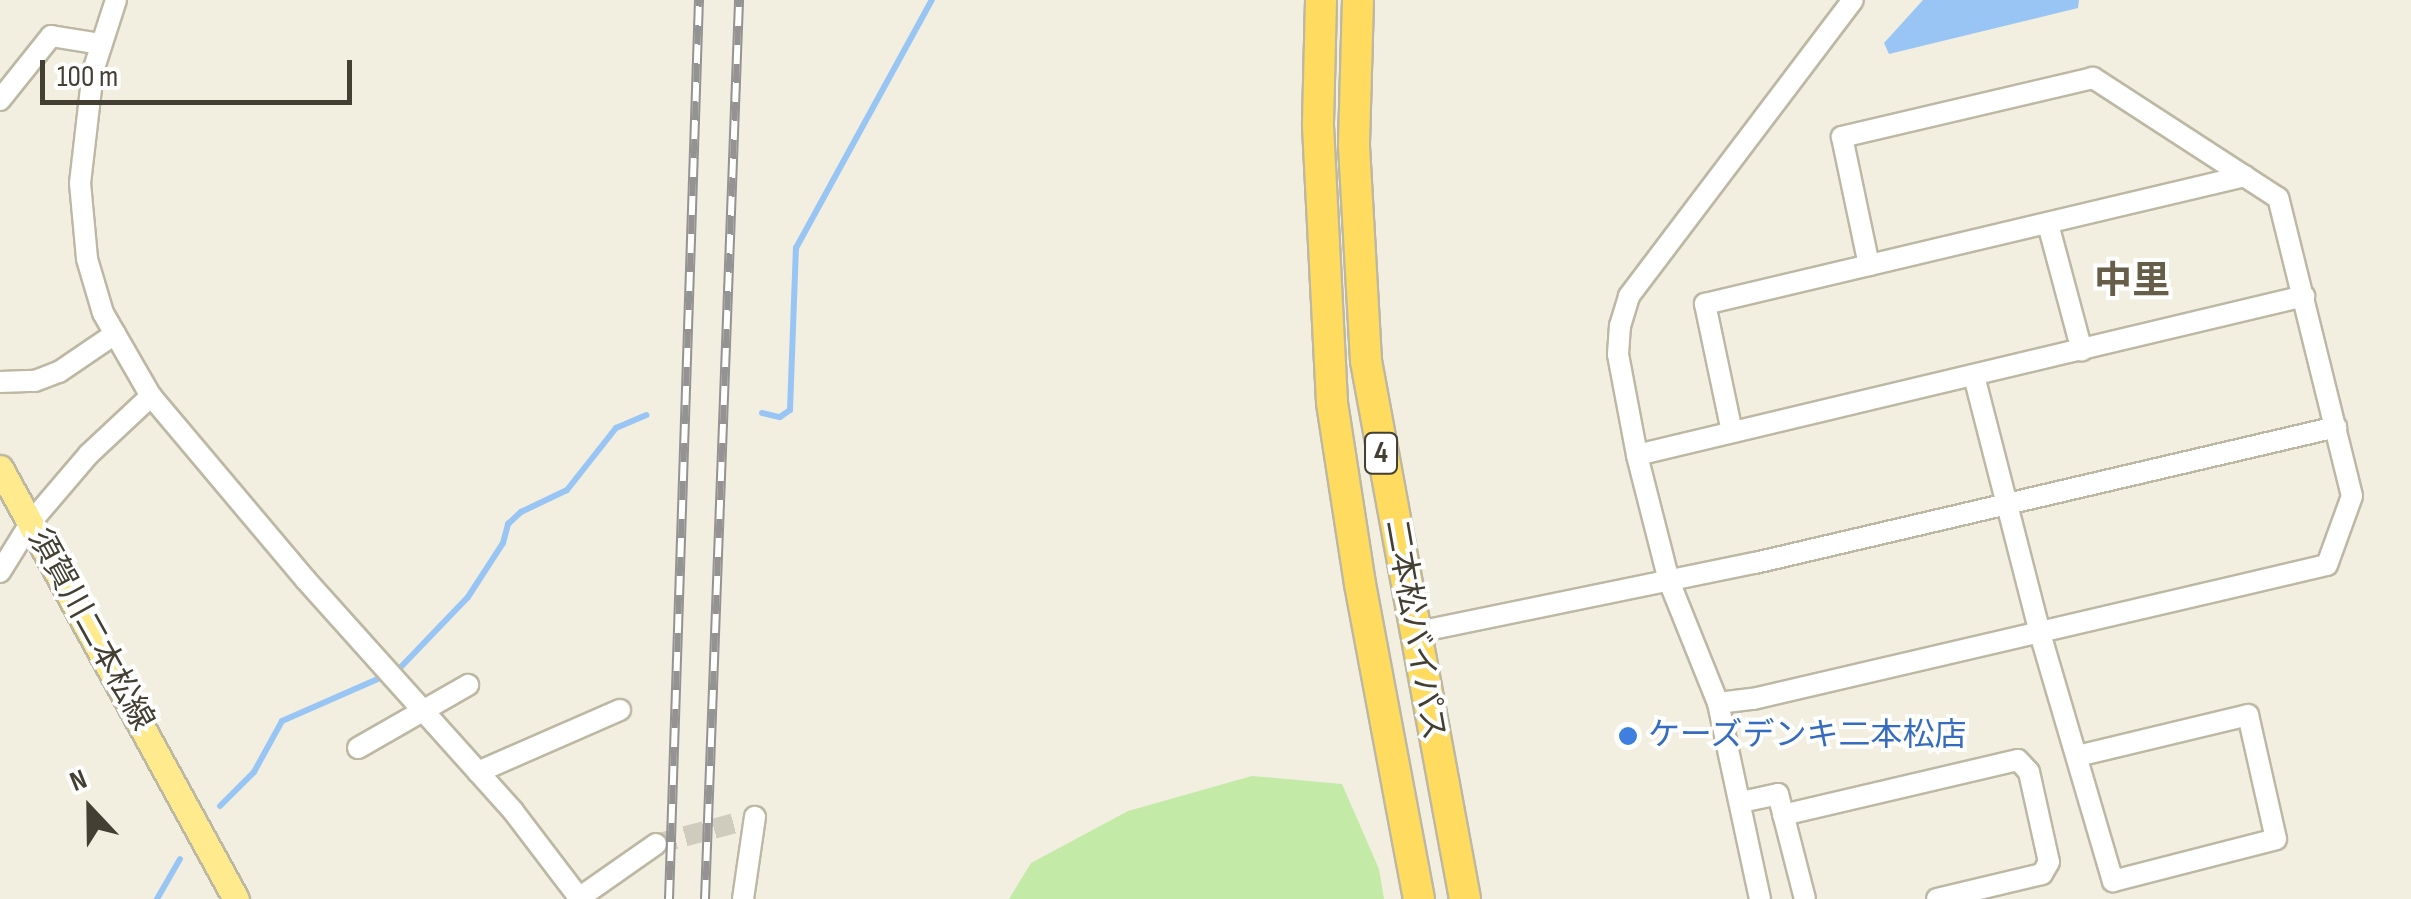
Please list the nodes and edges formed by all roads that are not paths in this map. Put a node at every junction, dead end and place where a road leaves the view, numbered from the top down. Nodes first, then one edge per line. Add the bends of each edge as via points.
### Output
1 (116, 0) edge
2 (1322, 0) edge
3 (1358, 0) edge
4 (1853, 0) edge
5 (102, 44) junction
6 (0, 100) edge
7 (2244, 176) junction
8 (2048, 224) junction
9 (1869, 265) junction
10 (2304, 296) junction
11 (115, 334) junction
12 (2082, 351) junction
13 (1974, 376) junction
14 (0, 382) edge
15 (151, 396) junction
16 (2336, 427) junction
17 (1732, 432) junction
18 (1638, 456) junction
19 (0, 468) edge
20 (2008, 505) junction
21 (31, 522) junction
22 (0, 572) edge
23 (1669, 581) junction
24 (2040, 630) junction
25 (1413, 633) junction
26 (468, 685) dead end
27 (1718, 703) junction
28 (423, 709) junction
29 (620, 710) dead end
30 (358, 748) dead end
31 (2076, 756) junction
32 (478, 772) junction
33 (1743, 812) junction
34 (1783, 815) junction
35 (755, 816) dead end
36 (656, 844) tunnel mouth
37 (580, 898) edge
38 (236, 899) edge
39 (743, 899) edge
40 (1419, 899) edge
41 (1465, 899) edge
42 (1760, 899) edge
43 (1804, 899) edge
44 (1937, 899) edge

1 - 5 street
2 - 40 highway, 二本松バイパス / 4 via 1318,126 1332,404
3 - 25 highway, 二本松バイパス / 4 via 1354,146 1366,361
4 - 18 street via 1629,296 1618,354
5 - 6 street via 51,36
5 - 11 street via 85,118 80,183 87,259
7 - 8 street
7 - 9 street via 2093,78 2074,82 1842,138
7 - 10 street via 2278,198
8 - 9 street
8 - 12 street
9 - 17 street via 1704,304
10 - 12 street
10 - 16 street
11 - 14 street via 59,372
11 - 15 street
12 - 13 street
13 - 17 street
13 - 20 street
15 - 21 street via 88,454
15 - 28 street
16 - 20 street
16 - 24 street via 2352,496 2327,565
17 - 18 street
18 - 23 street
19 - 21 main road, 須賀川二本松線
20 - 23 street
20 - 24 street
21 - 22 street
21 - 38 main road, 須賀川二本松線
23 - 25 street
23 - 27 street
24 - 27 street
24 - 31 street
25 - 41 highway, 二本松バイパス / 4
26 - 28 street
27 - 33 street
28 - 30 street
28 - 32 street
29 - 32 street
31 - 31 street via 2114,881 2276,839 2248,715
32 - 37 street
33 - 34 street via 1778,794
33 - 42 street
34 - 43 street
34 - 44 street via 2018,760 2030,772 2050,862 2042,874
35 - 39 street
36 - 37 street

